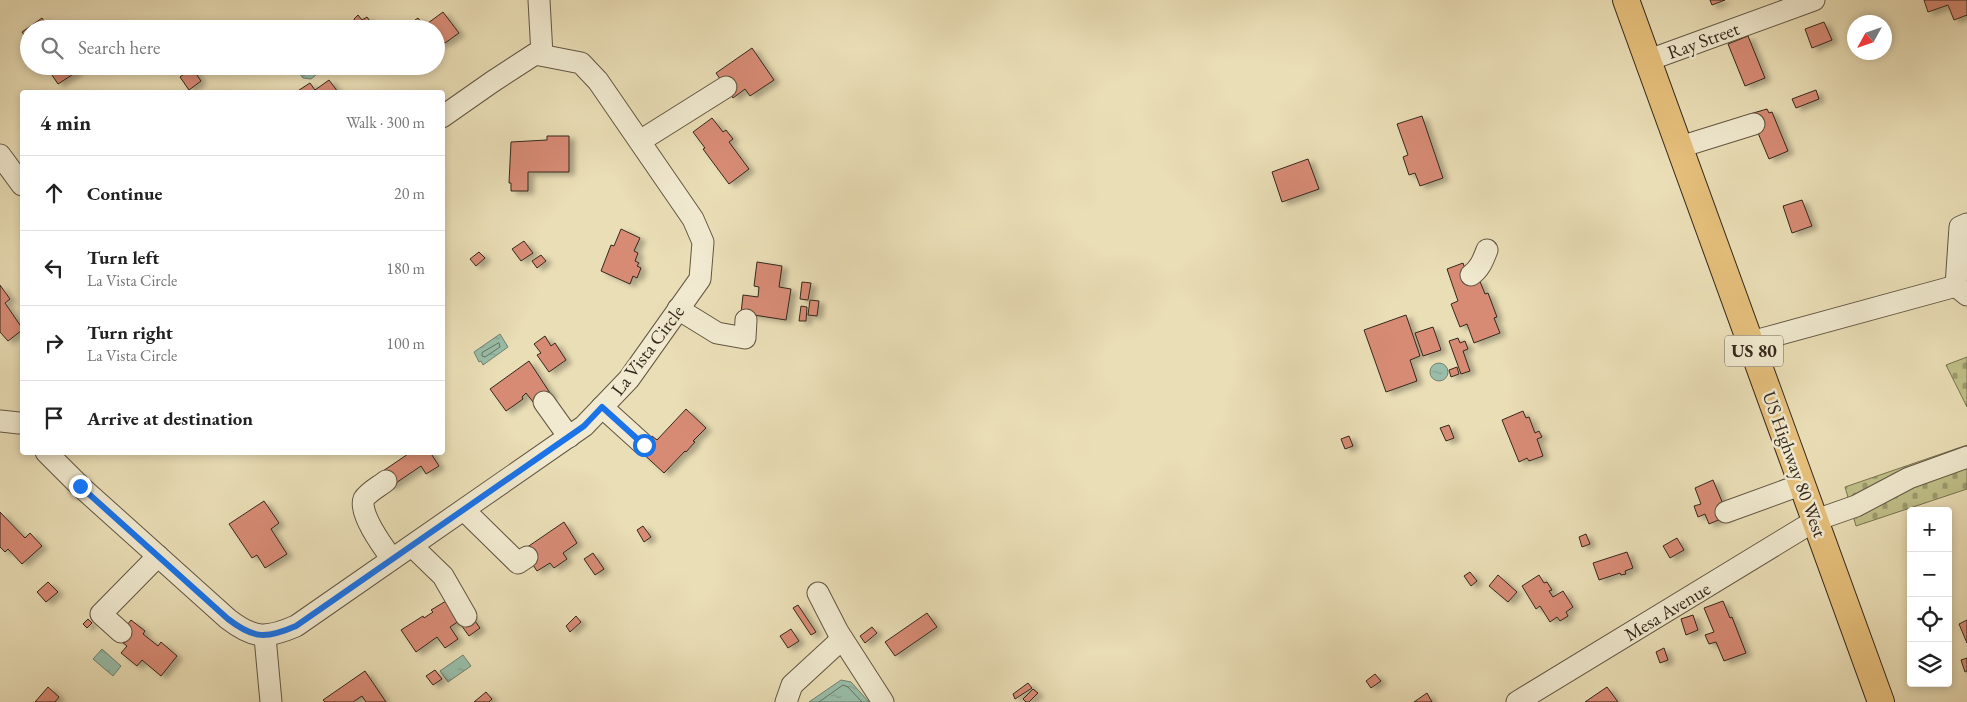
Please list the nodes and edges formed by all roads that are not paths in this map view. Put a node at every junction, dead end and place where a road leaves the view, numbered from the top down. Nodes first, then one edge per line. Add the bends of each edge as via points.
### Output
1 (539, 0) edge
2 (1626, 0) edge
3 (1814, 0) edge
4 (542, 55) junction
5 (1649, 60) junction
6 (726, 87) dead end
7 (445, 115) edge
8 (1754, 124) dead end
9 (640, 141) junction
10 (1680, 147) junction
11 (0, 155) edge
12 (20, 182) edge
13 (1967, 224) edge
14 (1487, 250) dead end
15 (1471, 275) dead end
16 (1961, 291) edge
17 (678, 309) junction
18 (746, 320) dead end
19 (1751, 342) junction
20 (544, 402) dead end
21 (602, 407) junction
22 (569, 437) junction
23 (644, 445) dead end
24 (49, 455) edge
25 (1967, 457) edge
26 (386, 481) dead end
27 (1802, 484) junction
28 (464, 510) junction
29 (1726, 512) dead end
30 (1816, 520) junction
31 (412, 546) junction
32 (158, 556) junction
33 (527, 557) dead end
34 (392, 559) junction
35 (818, 593) dead end
36 (466, 616) dead end
37 (121, 632) dead end
38 (265, 637) junction
39 (842, 639) junction
40 (271, 702) edge
41 (786, 702) edge
42 (883, 702) edge
43 (1517, 702) edge
44 (1881, 702) edge

1 - 4 street
2 - 5 main road, US Highway 80 West / US 80
3 - 5 street, Ray Street
4 - 7 street via 535,54
4 - 9 street, La Vista Circle via 582,63
5 - 10 main road, US Highway 80 West / US 80
6 - 9 street
8 - 10 street
9 - 17 street, La Vista Circle via 693,219 703,242 700,278
10 - 19 main road, US Highway 80 West / US 80
11 - 12 street
13 - 16 street via 1960,227
14 - 15 street via 1482,263
16 - 19 street
17 - 18 street via 717,333 745,338
17 - 21 street, La Vista Circle via 629,379
19 - 27 main road, US Highway 80 West / US 80
20 - 22 street
21 - 22 street, La Vista Circle
21 - 23 street
22 - 28 street, La Vista Circle
24 - 32 street
25 - 30 street, Mesa Avenue via 1909,478 1856,506
26 - 34 street via 365,497 363,505 377,540
27 - 29 street
27 - 30 main road, US Highway 80 West / US 80
28 - 31 street, La Vista Circle
28 - 33 street via 518,563
30 - 43 street, Mesa Avenue
30 - 44 main road, US Highway 80 West / US 80
31 - 34 street, La Vista Circle
31 - 36 street via 443,576
32 - 37 street via 101,614
32 - 38 street via 240,628
34 - 38 street, La Vista Circle via 296,626
35 - 39 street
38 - 40 street
39 - 41 street via 792,685
39 - 42 street

